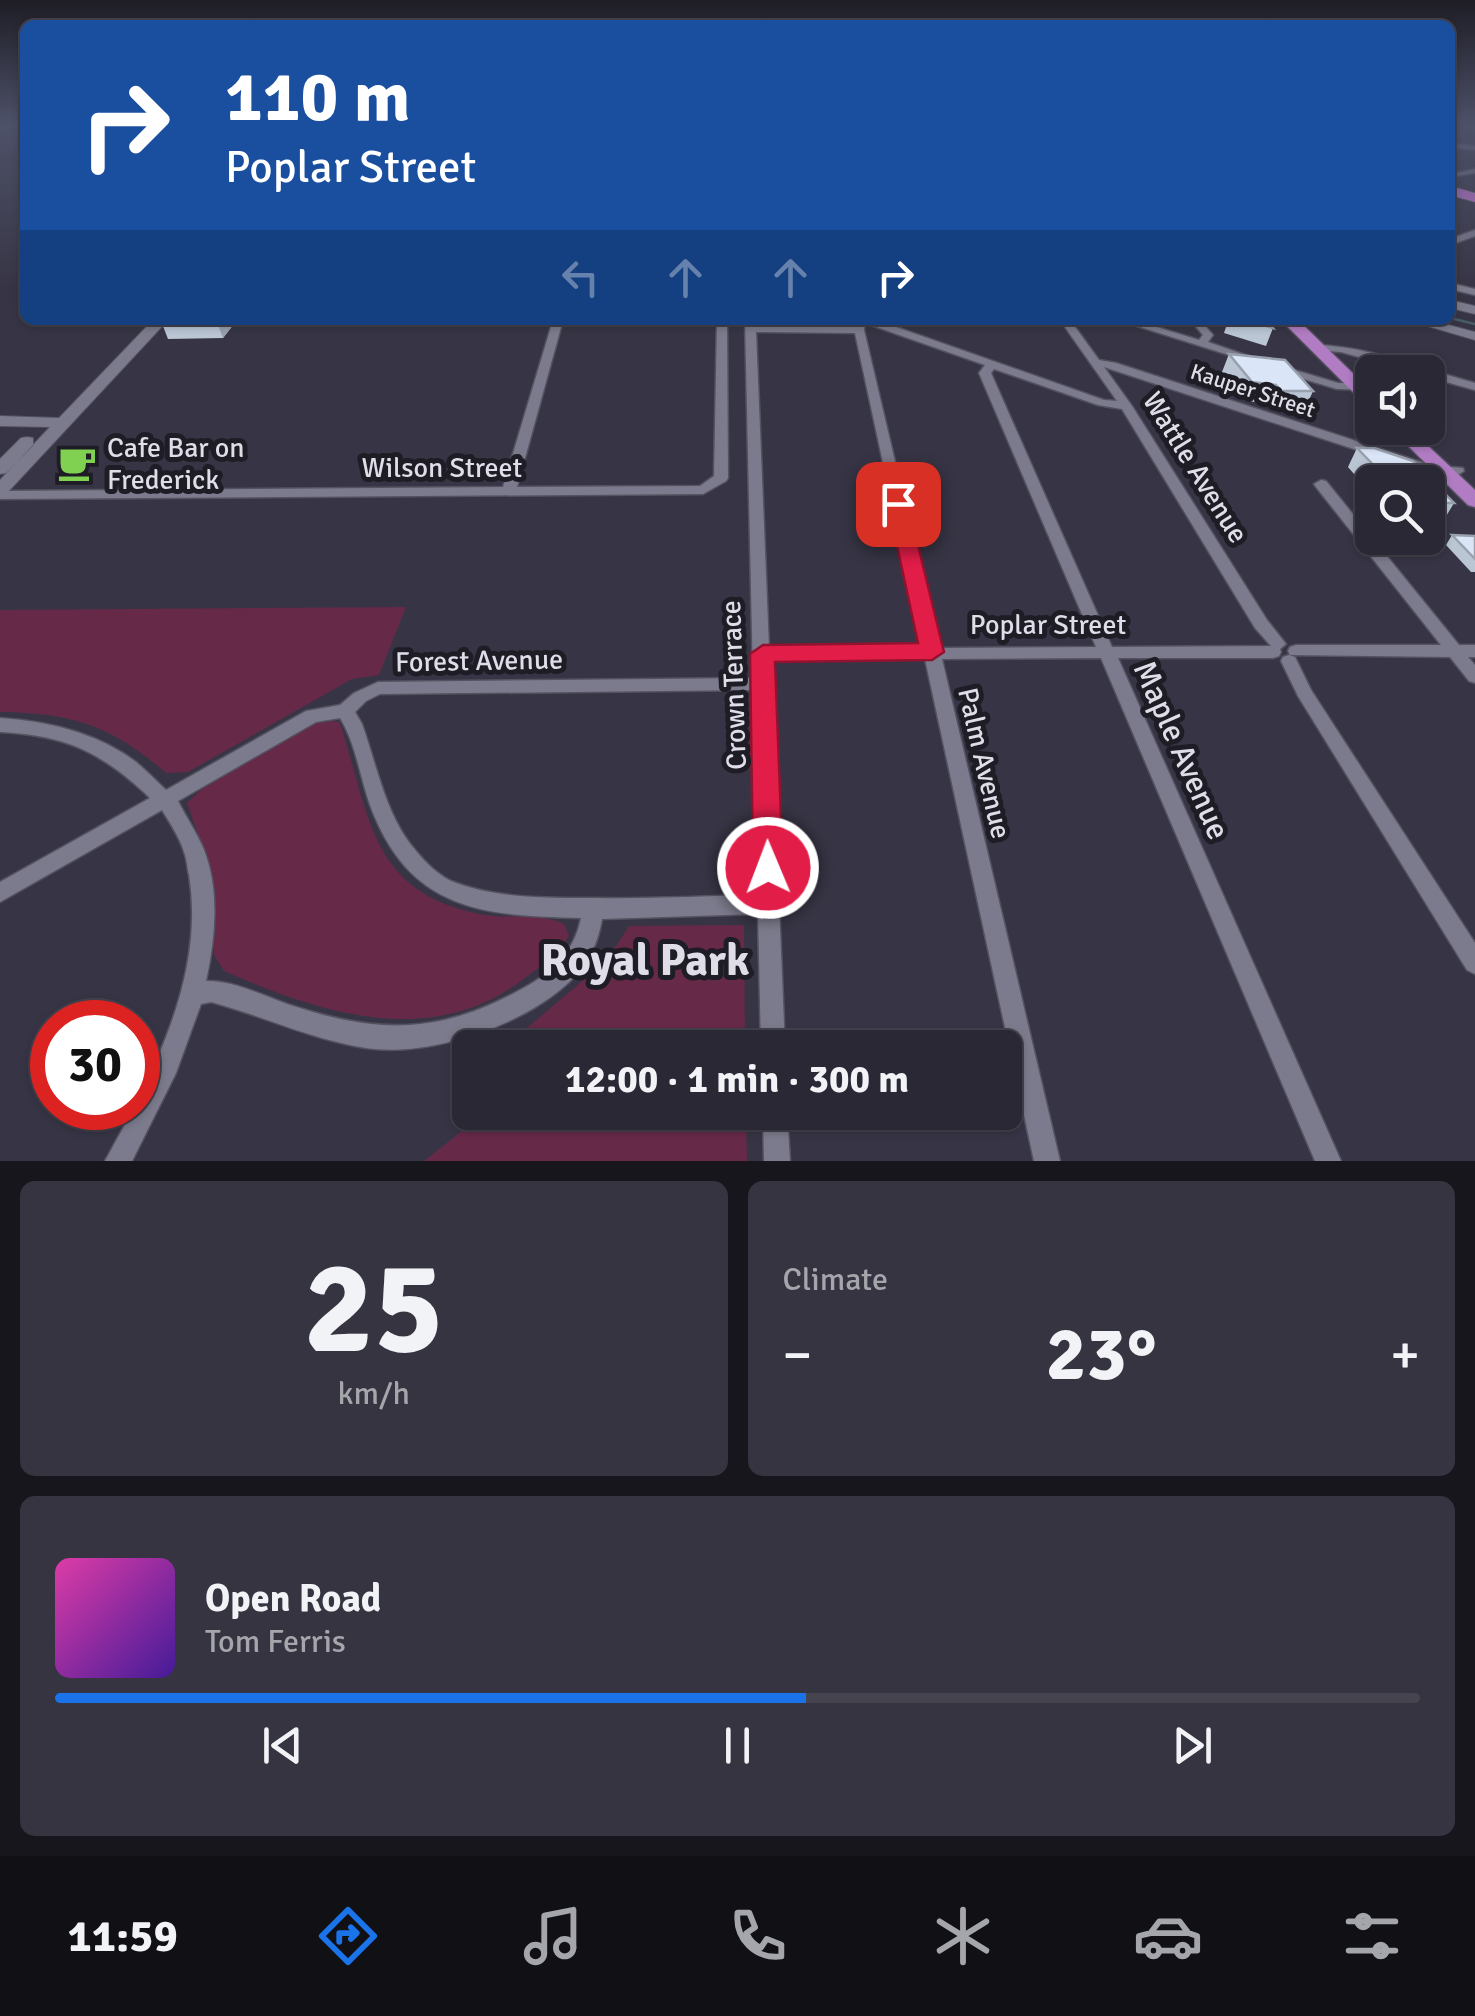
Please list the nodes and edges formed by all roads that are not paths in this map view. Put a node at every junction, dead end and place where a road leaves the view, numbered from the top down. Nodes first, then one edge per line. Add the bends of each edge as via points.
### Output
1 (142, 325) edge
2 (156, 325) edge
3 (557, 325) edge
4 (722, 325) edge
5 (751, 325) edge
6 (862, 325) edge
7 (868, 325) edge
8 (1069, 325) edge
9 (1140, 325) edge
10 (1199, 325) edge
11 (1294, 325) edge
12 (1304, 325) edge
13 (1433, 325) edge
14 (1475, 336) edge
15 (1201, 344) junction
16 (1324, 348) junction
17 (1355, 356) edge
18 (1094, 363) junction
19 (992, 364) junction
20 (1355, 378) edge
21 (1445, 378) edge
22 (1475, 387) edge
23 (1355, 389) edge
24 (1126, 406) junction
25 (0, 421) edge
26 (54, 423) junction
27 (1419, 445) edge
28 (1427, 445) edge
29 (0, 469) edge
30 (1450, 471) junction
31 (1321, 484) dead end
32 (1475, 488) edge
33 (509, 491) junction
34 (0, 493) edge
35 (1475, 501) edge
36 (1454, 651) junction
37 (1475, 651) edge
38 (932, 652) junction
39 (1106, 652) junction
40 (1284, 652) junction
41 (763, 654) junction
42 (1475, 677) edge
43 (763, 684) junction
44 (344, 711) junction
45 (0, 725) edge
46 (167, 800) junction
47 (0, 893) edge
48 (769, 904) junction
49 (593, 907) junction
50 (1475, 964) edge
51 (193, 994) junction
52 (772, 1030) edge
53 (775, 1130) edge
54 (118, 1161) edge
55 (776, 1161) edge
56 (1047, 1161) edge
57 (1328, 1161) edge

1 - 26 main road
2 - 26 main road
3 - 33 street
4 - 33 street, Wilson Street via 718,483 690,492
5 - 41 street, Crown Terrace
6 - 38 street, Palm Avenue
7 - 19 street
8 - 18 street, Wattle Avenue
9 - 15 street
10 - 15 street via 1208,335
11 - 16 main road
12 - 16 main road
13 - 14 main road
15 - 23 street
16 - 17 street
16 - 20 main road
18 - 24 street, Wattle Avenue
18 - 30 street, Kauper Street
19 - 24 street
19 - 39 street, Maple Avenue via 986,373
21 - 22 street
24 - 40 street, Wattle Avenue
25 - 26 main road
26 - 29 main road
26 - 34 main road
27 - 30 main road
28 - 30 main road
30 - 32 main road
30 - 35 main road
31 - 36 street
33 - 34 street, Wilson Street
36 - 37 street, Poplar Street
36 - 40 street, Poplar Street
36 - 42 street
38 - 39 street, Poplar Street
38 - 41 street, Poplar Street
38 - 56 street, Palm Avenue
39 - 40 street, Poplar Street
39 - 57 street, Maple Avenue
40 - 50 street, Wattle Avenue
41 - 43 street, Crown Terrace
43 - 44 street, Forest Avenue via 378,688
43 - 48 street, Crown Terrace
44 - 46 street, Forest Avenue via 312,716
44 - 49 street via 391,830 407,856 440,886 522,906
45 - 46 street via 54,730 106,751
46 - 47 street, Forest Avenue
46 - 51 street via 193,845 204,890
48 - 49 street
48 - 52 street, Crown Terrace
49 - 51 street via 587,938 570,966 509,1008 455,1028 392,1039 323,1028 211,990
51 - 54 street via 170,1066
53 - 55 street

